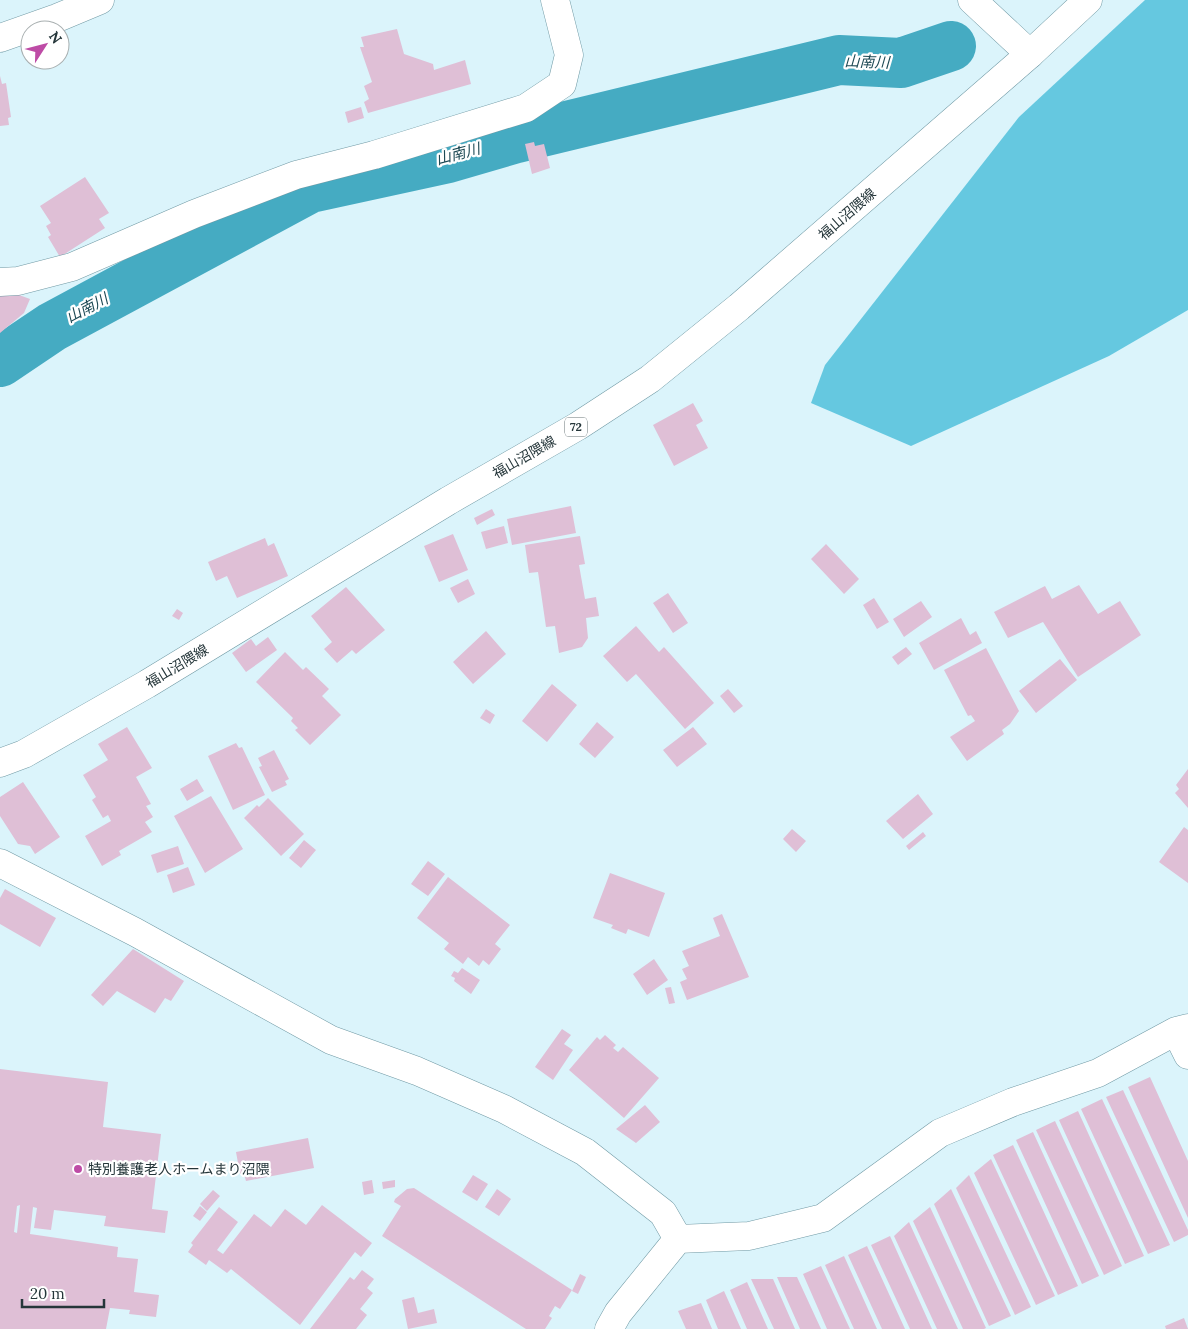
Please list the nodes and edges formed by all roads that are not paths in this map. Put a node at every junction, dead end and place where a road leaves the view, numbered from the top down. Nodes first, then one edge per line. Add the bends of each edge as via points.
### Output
1 (100, 0) edge
2 (555, 0) edge
3 (972, 0) edge
4 (1088, 0) edge
5 (0, 38) edge
6 (1030, 54) junction
7 (0, 282) edge
8 (0, 763) edge
9 (0, 864) edge
10 (1182, 1029) edge
11 (1188, 1056) edge
12 (678, 1239) junction
13 (609, 1329) edge

1 - 5 street
2 - 7 street via 569,54 562,84 526,108 374,156 296,175 194,214 72,267 18,281
3 - 6 street
4 - 6 street, 福山沼隈線 / 72
6 - 8 street, 福山沼隈線 / 72 via 739,308 650,379 578,426 147,684 24,754
9 - 12 street via 135,932 331,1040 417,1071 504,1109 585,1152 663,1214
10 - 11 street
10 - 12 street via 1098,1073 1013,1102 940,1133 823,1218 749,1236
12 - 13 street via 618,1313

